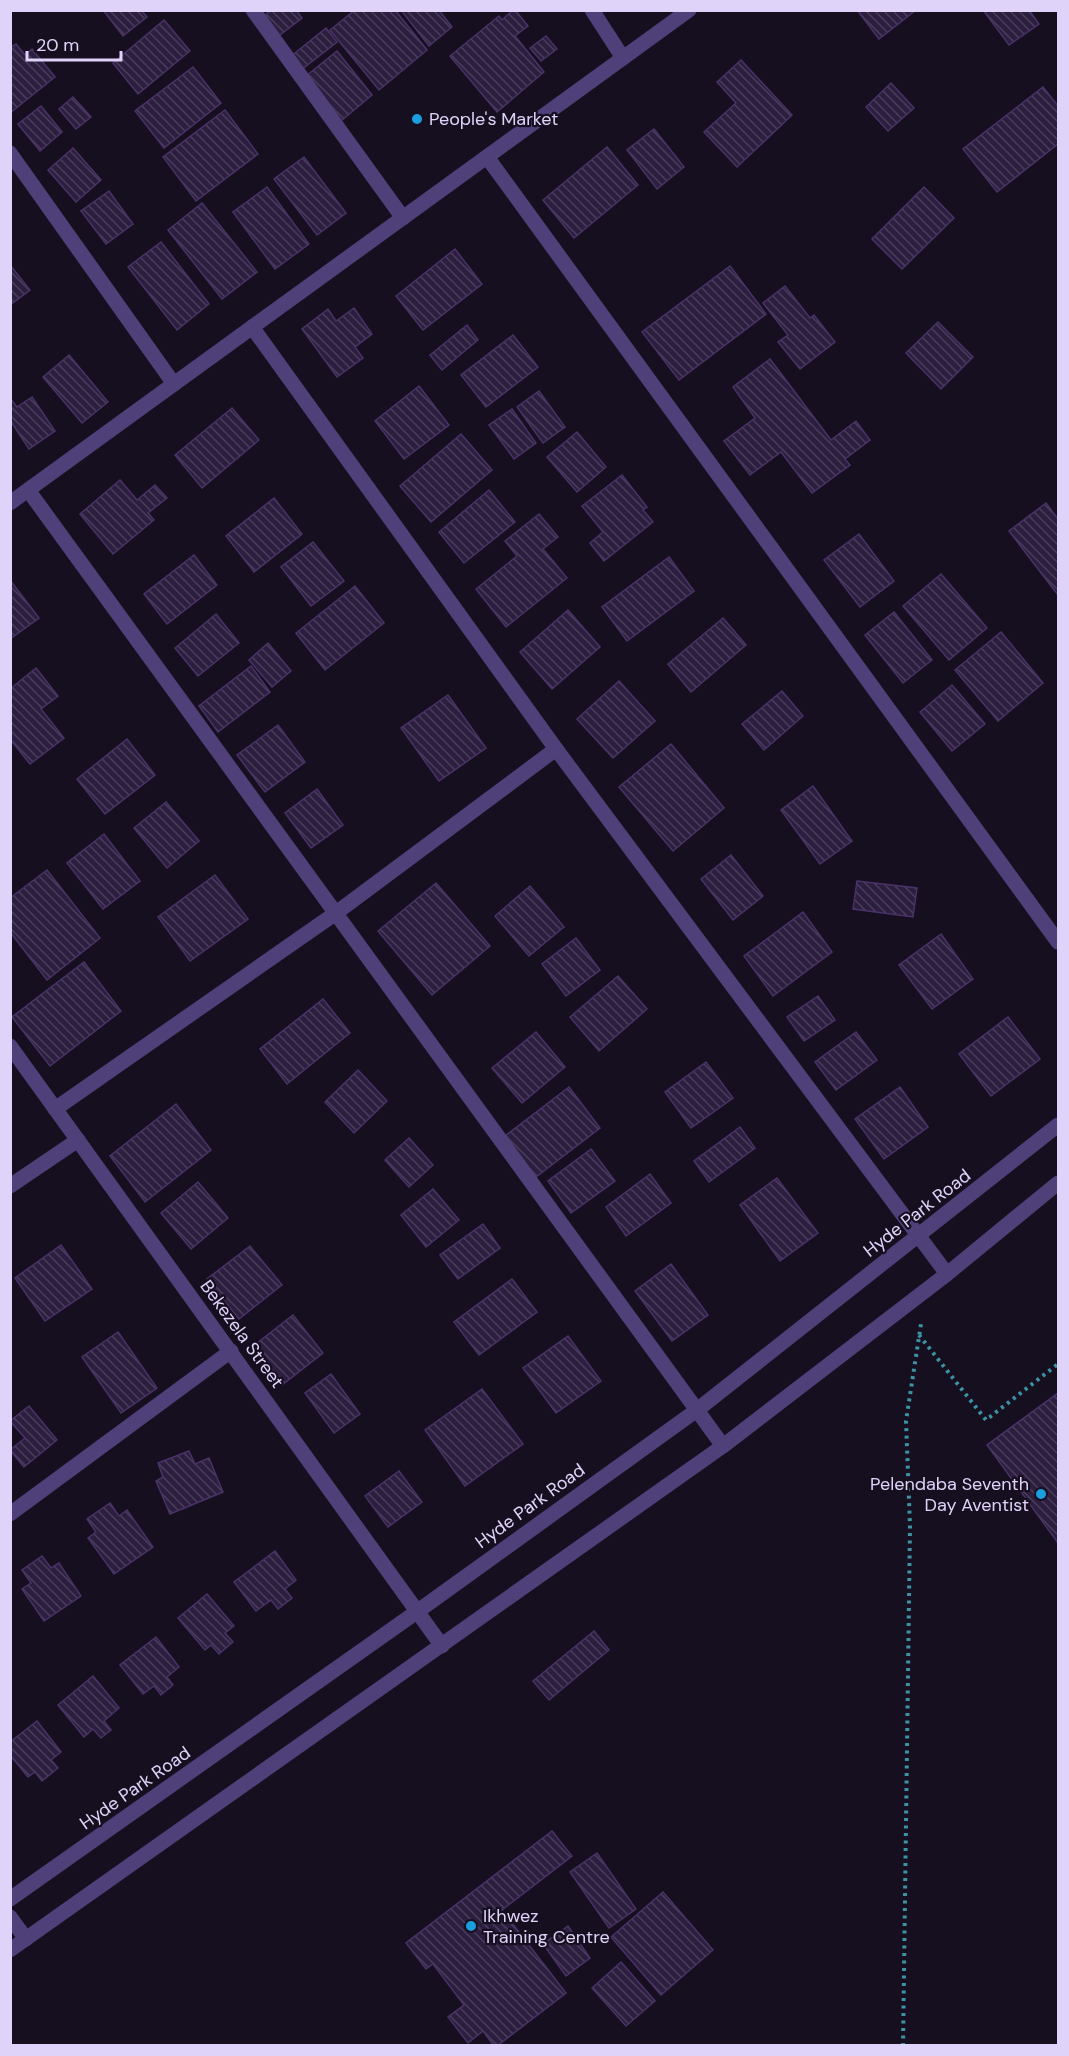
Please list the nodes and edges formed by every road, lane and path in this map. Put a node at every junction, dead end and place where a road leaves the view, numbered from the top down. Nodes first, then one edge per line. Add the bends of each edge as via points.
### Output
1 (253, 10) edge
2 (592, 10) edge
3 (689, 10) edge
4 (623, 58) junction
5 (487, 156) junction
6 (12, 160) edge
7 (403, 218) junction
8 (252, 327) junction
9 (174, 384) junction
10 (28, 490) junction
11 (10, 503) edge
12 (556, 749) junction
13 (336, 913) junction
14 (1059, 942) edge
15 (10, 1046) edge
16 (55, 1109) junction
17 (1059, 1125) edge
18 (78, 1140) junction
19 (1059, 1183) edge
20 (10, 1186) edge
21 (919, 1236) junction
22 (947, 1274) junction
23 (926, 1290) junction
24 (919, 1335) junction
25 (231, 1351) junction
26 (1059, 1364) edge
27 (697, 1410) junction
28 (723, 1446) junction
29 (10, 1514) edge
30 (418, 1611) junction
31 (442, 1646) junction
32 (10, 1899) edge
33 (10, 1917) edge
34 (26, 1939) junction
35 (10, 1950) edge
36 (903, 2046) edge

1 - 7 street
2 - 4 street
3 - 4 street
4 - 5 street
5 - 7 street
5 - 14 street
6 - 9 street
7 - 8 street
8 - 9 street
8 - 12 street
9 - 10 street
10 - 11 street
10 - 13 street
12 - 13 street
12 - 21 street
13 - 16 street
13 - 27 street
15 - 16 street, Bekezela Street
16 - 18 street, Bekezela Street
17 - 21 street, Hyde Park Road
18 - 20 street
18 - 25 street, Bekezela Street
19 - 22 street
21 - 22 street
21 - 27 street, Hyde Park Road
22 - 23 street
23 - 24 path
23 - 28 street
24 - 26 path via 986,1420
24 - 36 path via 906,1420 910,1526
25 - 29 street
25 - 30 street, Bekezela Street
27 - 28 street
27 - 30 street, Hyde Park Road
28 - 31 street
30 - 31 street, Bekezela Street
30 - 32 street, Hyde Park Road
31 - 34 street
33 - 34 street
34 - 35 street

